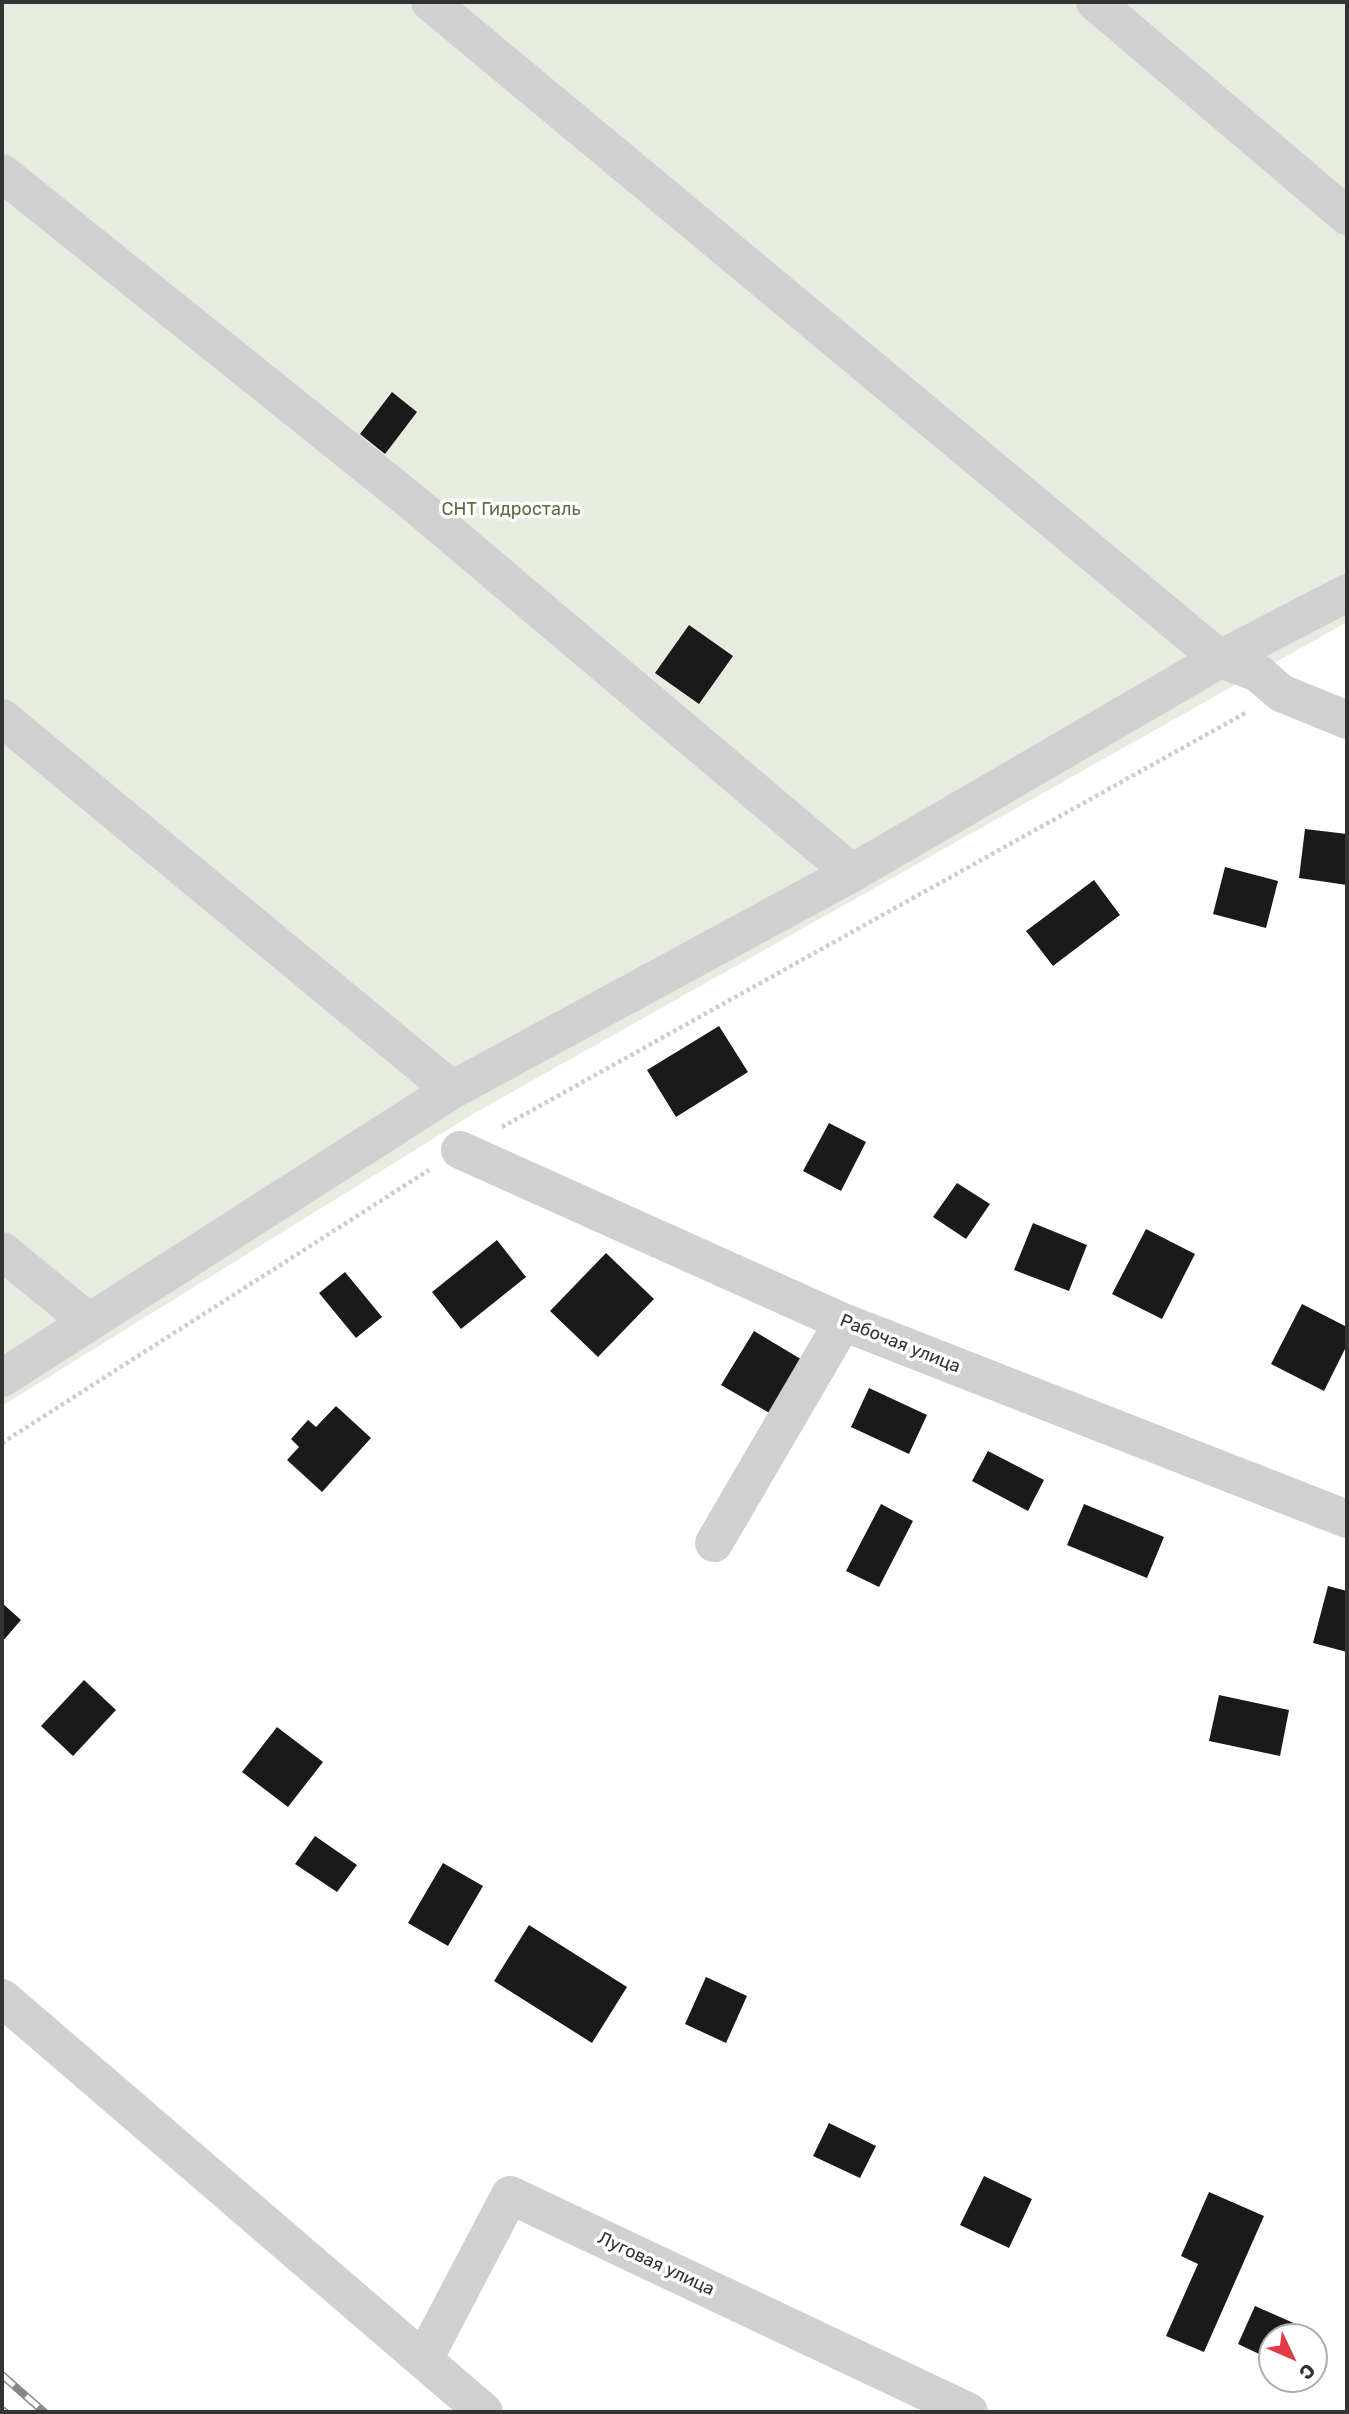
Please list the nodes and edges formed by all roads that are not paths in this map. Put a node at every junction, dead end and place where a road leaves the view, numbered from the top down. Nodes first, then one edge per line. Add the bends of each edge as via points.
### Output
1 (430, 2) edge
2 (1095, 2) edge
3 (2, 173) edge
4 (1347, 216) edge
5 (1347, 593) edge
6 (1220, 659) junction
7 (2, 718) edge
8 (1347, 720) edge
9 (852, 873) junction
10 (452, 1090) junction
11 (460, 1150) road end
12 (2, 1251) edge
13 (89, 1322) junction
14 (843, 1322) junction
15 (2, 1378) edge
16 (1347, 1519) edge
17 (714, 1543) dead end
18 (2, 1998) edge
19 (424, 2360) junction
20 (484, 2412) edge
21 (970, 2412) edge

1 - 6 street
2 - 4 street
3 - 9 street via 416,505
5 - 6 street
6 - 8 street via 1258,673 1282,693
6 - 9 street
7 - 10 street
9 - 10 street
10 - 13 street
11 - 14 street, Рабочая улица
12 - 13 street
13 - 15 street
14 - 16 street, Рабочая улица
14 - 17 street
18 - 19 street
19 - 20 street
19 - 21 street, Луговая улица via 510,2195

